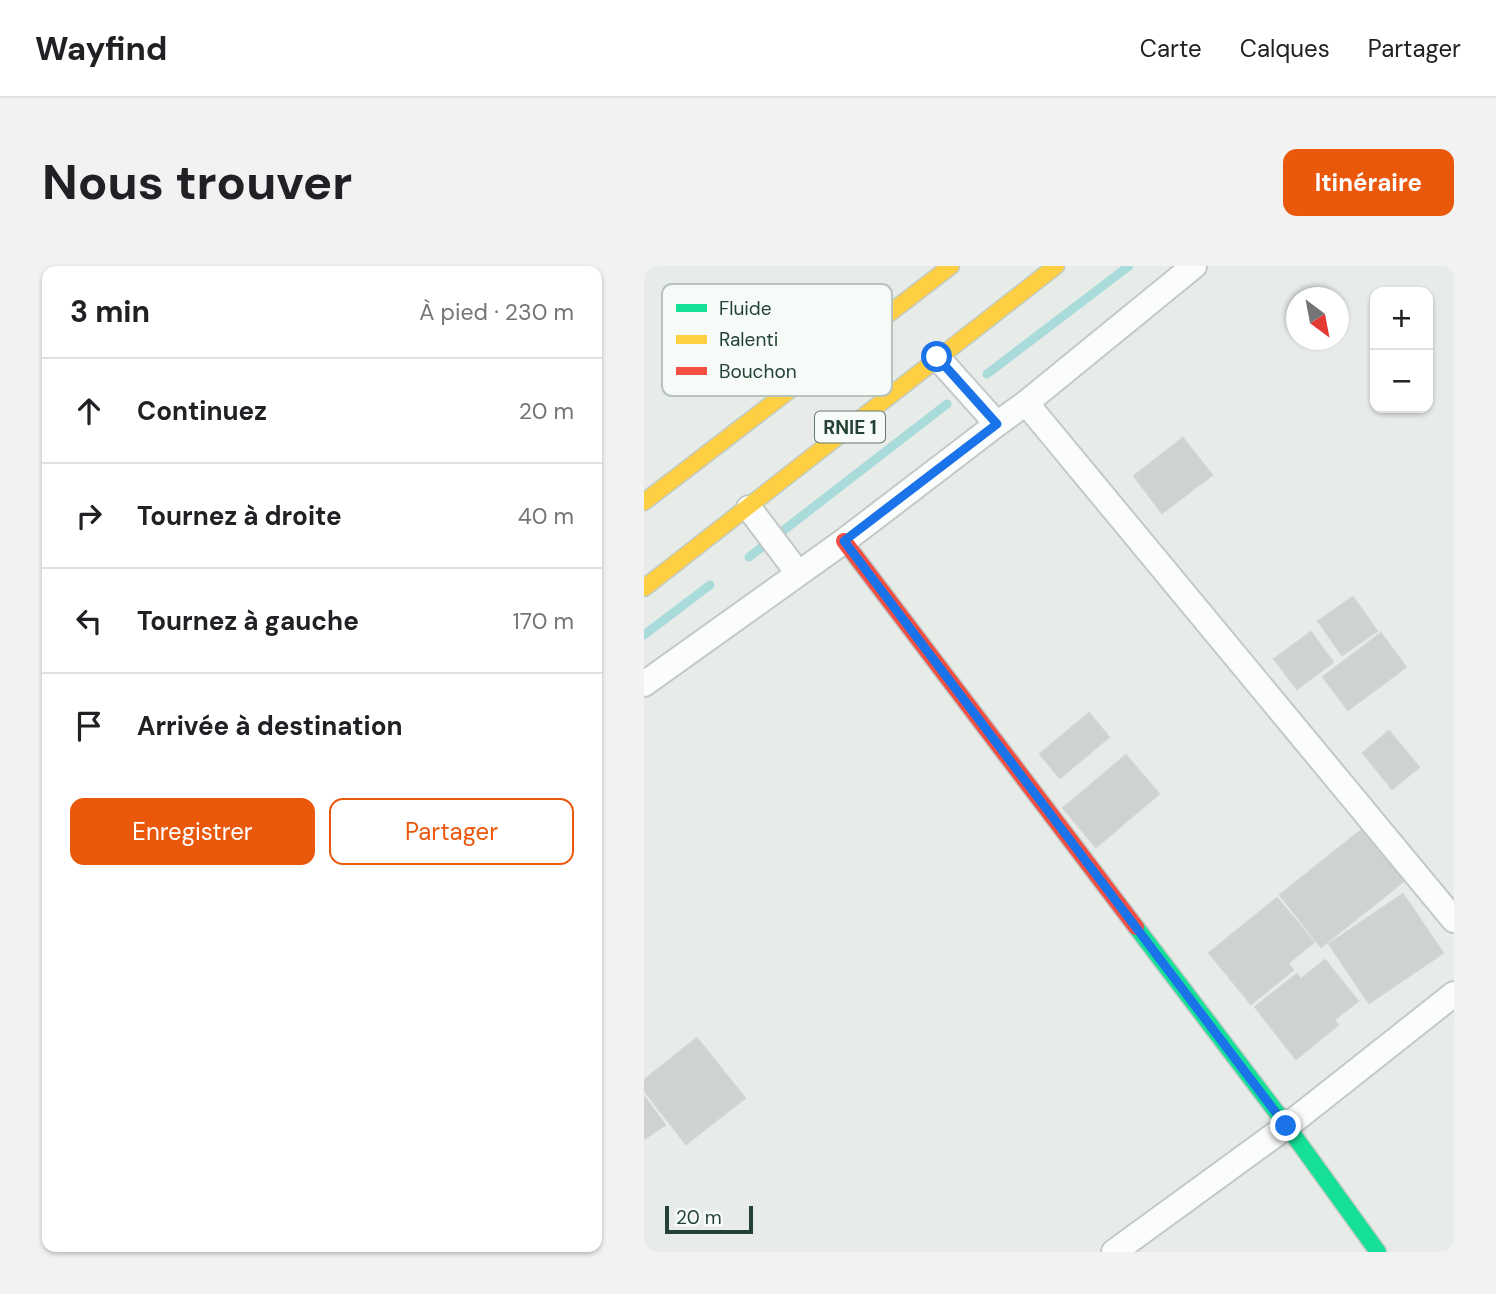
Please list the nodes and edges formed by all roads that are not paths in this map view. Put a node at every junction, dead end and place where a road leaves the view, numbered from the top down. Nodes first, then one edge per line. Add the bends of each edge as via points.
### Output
1 (951, 266) edge
2 (1056, 266) edge
3 (1194, 266) edge
4 (892, 310) edge
5 (937, 357) junction
6 (892, 393) edge
7 (775, 396) edge
8 (888, 396) edge
9 (1026, 403) junction
10 (997, 424) junction
11 (649, 489) edge
12 (748, 508) junction
13 (844, 541) junction
14 (798, 573) junction
15 (644, 588) edge
16 (644, 684) edge
17 (1454, 920) edge
18 (1454, 994) edge
19 (1286, 1126) junction
20 (1114, 1252) edge
21 (1378, 1252) edge

1 - 4 main road
2 - 5 main road, RNIE 1
3 - 9 street
5 - 6 main road, RNIE 1
5 - 10 street
7 - 11 main road
8 - 12 main road, RNIE 1
9 - 10 street
9 - 17 street
10 - 13 street
12 - 14 street
12 - 15 main road, RNIE 1
13 - 14 street
13 - 19 main road
14 - 16 street
18 - 19 street
19 - 20 street
19 - 21 main road

